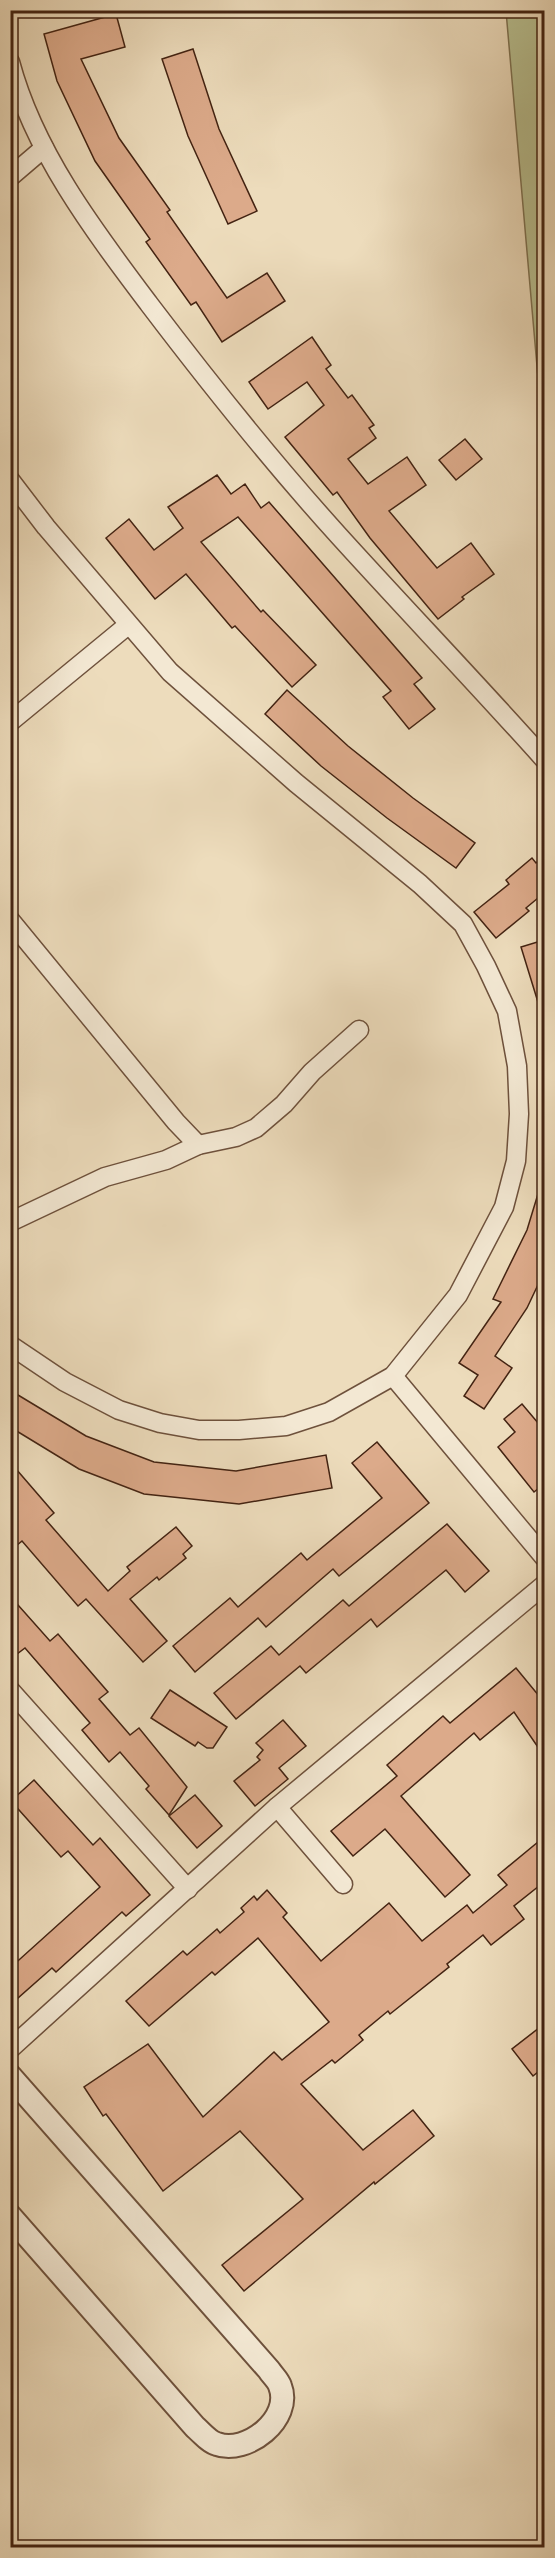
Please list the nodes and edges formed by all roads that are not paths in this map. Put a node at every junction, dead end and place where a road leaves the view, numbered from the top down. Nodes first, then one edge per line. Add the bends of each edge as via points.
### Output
1 (10, 62) edge
2 (44, 148) junction
3 (10, 177) edge
4 (10, 480) edge
5 (128, 625) junction
6 (10, 723) edge
7 (544, 759) edge
8 (10, 920) edge
9 (359, 1030) dead end
10 (198, 1145) junction
11 (10, 1222) edge
12 (10, 1345) edge
13 (393, 1376) junction
14 (544, 1557) edge
15 (544, 1585) edge
16 (10, 1690) edge
17 (277, 1807) junction
18 (343, 1884) dead end
19 (188, 1889) junction
20 (10, 2049) edge
21 (10, 2076) edge
22 (10, 2216) edge

1 - 2 street via 19,93
2 - 3 street
2 - 7 street via 111,253 237,416 338,534
4 - 5 street
5 - 6 street
5 - 13 street via 170,672 463,924 507,1011 517,1066 519,1114 516,1161 504,1207 458,1295
8 - 10 street
9 - 10 street via 256,1128 236,1137
10 - 11 street via 166,1161 105,1177
12 - 13 street via 65,1382 119,1410 198,1430 286,1426 329,1412
13 - 14 street
15 - 17 street
16 - 19 street
17 - 18 street
17 - 19 street
19 - 20 street
21 - 22 street via 269,2370 280,2386 281,2399 274,2421 245,2444 214,2444

